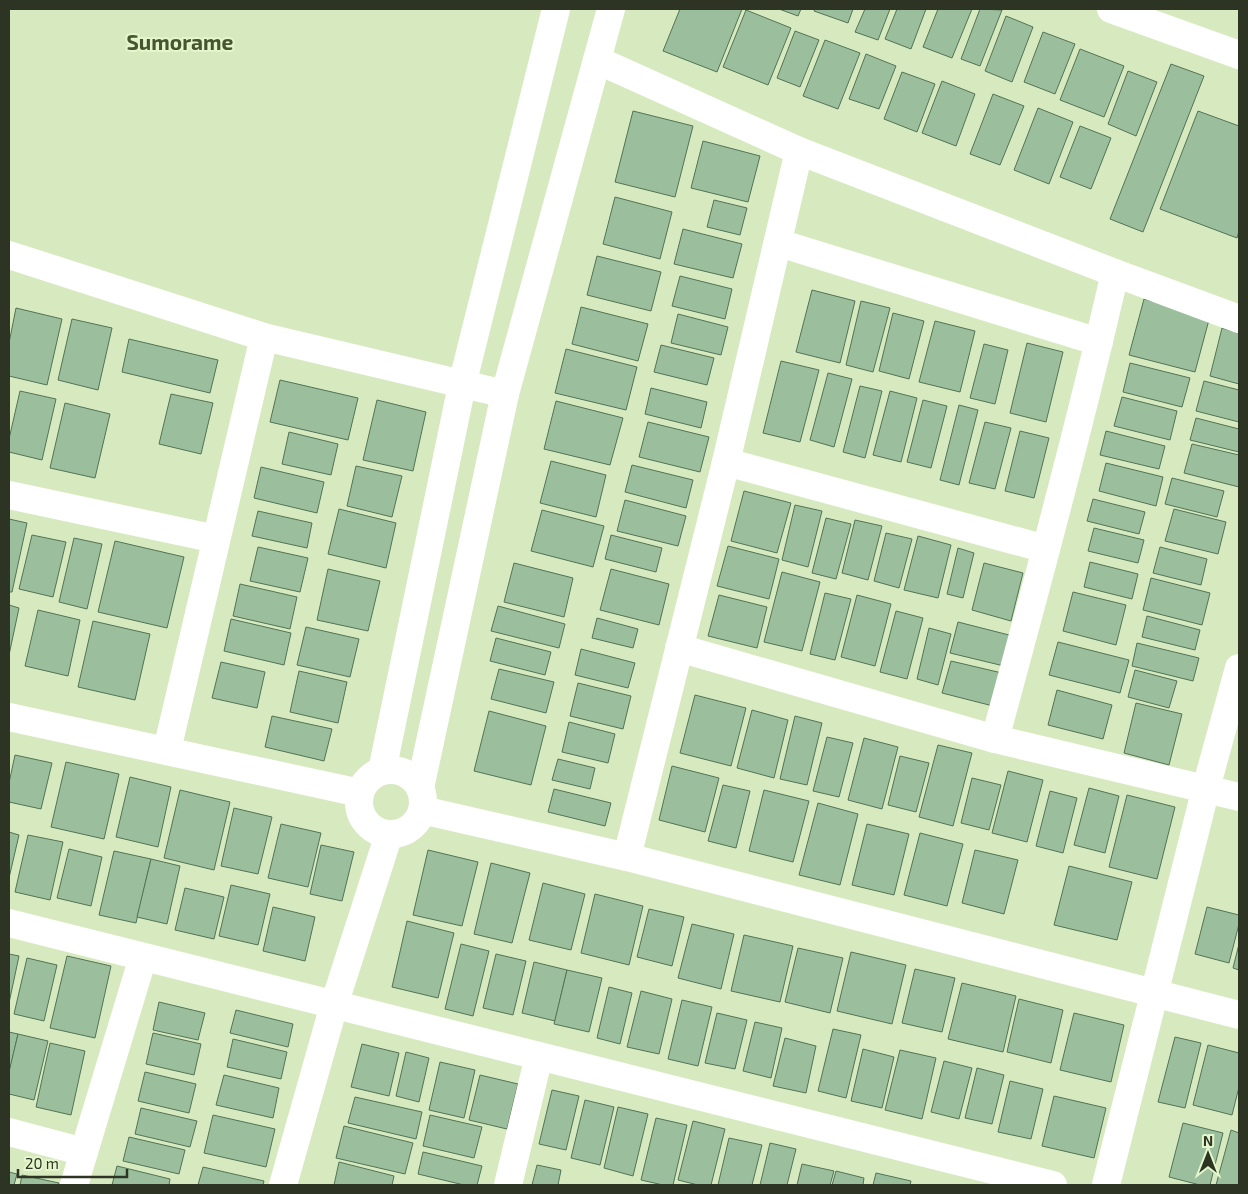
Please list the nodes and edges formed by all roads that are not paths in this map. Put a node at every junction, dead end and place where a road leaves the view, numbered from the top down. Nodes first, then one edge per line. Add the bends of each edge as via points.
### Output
1 (556, 9) edge
2 (611, 9) edge
3 (1111, 9) edge
4 (1239, 56) edge
5 (597, 60) junction
6 (799, 151) junction
7 (779, 243) junction
8 (9, 254) edge
9 (1115, 273) junction
10 (1239, 319) edge
11 (264, 337) junction
12 (1099, 342) junction
13 (462, 385) junction
14 (505, 394) junction
15 (726, 462) junction
16 (9, 495) edge
17 (216, 539) junction
18 (1046, 549) junction
19 (679, 648) junction
20 (1239, 668) edge
21 (9, 717) edge
22 (995, 739) junction
23 (166, 750) junction
24 (382, 772) junction
25 (1206, 788) junction
26 (360, 793) junction
27 (1239, 797) edge
28 (421, 799) junction
29 (389, 834) junction
30 (627, 858) junction
31 (9, 923) edge
32 (143, 957) junction
33 (1154, 993) junction
34 (334, 1005) junction
35 (1239, 1015) edge
36 (539, 1056) junction
37 (9, 1132) edge
38 (84, 1152) junction
39 (74, 1185) edge
40 (283, 1185) edge
41 (508, 1185) edge
42 (1053, 1185) edge
43 (1106, 1185) edge

1 - 13 street
2 - 5 street
3 - 4 street
5 - 6 street
5 - 14 street
6 - 7 street
6 - 9 street
7 - 12 street
7 - 15 street
8 - 11 street
9 - 10 street
9 - 12 street
11 - 13 street
11 - 17 street
12 - 18 street
13 - 14 street
13 - 24 street
14 - 28 street
15 - 18 street
15 - 19 street
16 - 17 street
17 - 23 street
18 - 22 street
19 - 22 street
19 - 30 street
20 - 25 street
21 - 23 street
22 - 25 street
23 - 26 street
24 - 26 street via 368,779
24 - 28 street via 396,770 410,776
25 - 27 street
25 - 33 street
26 - 29 street via 359,804 368,824
28 - 29 street via 418,820 410,828
28 - 30 street
29 - 34 street
30 - 33 street
31 - 32 street
32 - 34 street
32 - 38 street
33 - 35 street
33 - 43 street
34 - 36 street
34 - 40 street
36 - 41 street
36 - 42 street
37 - 38 street
38 - 39 street

